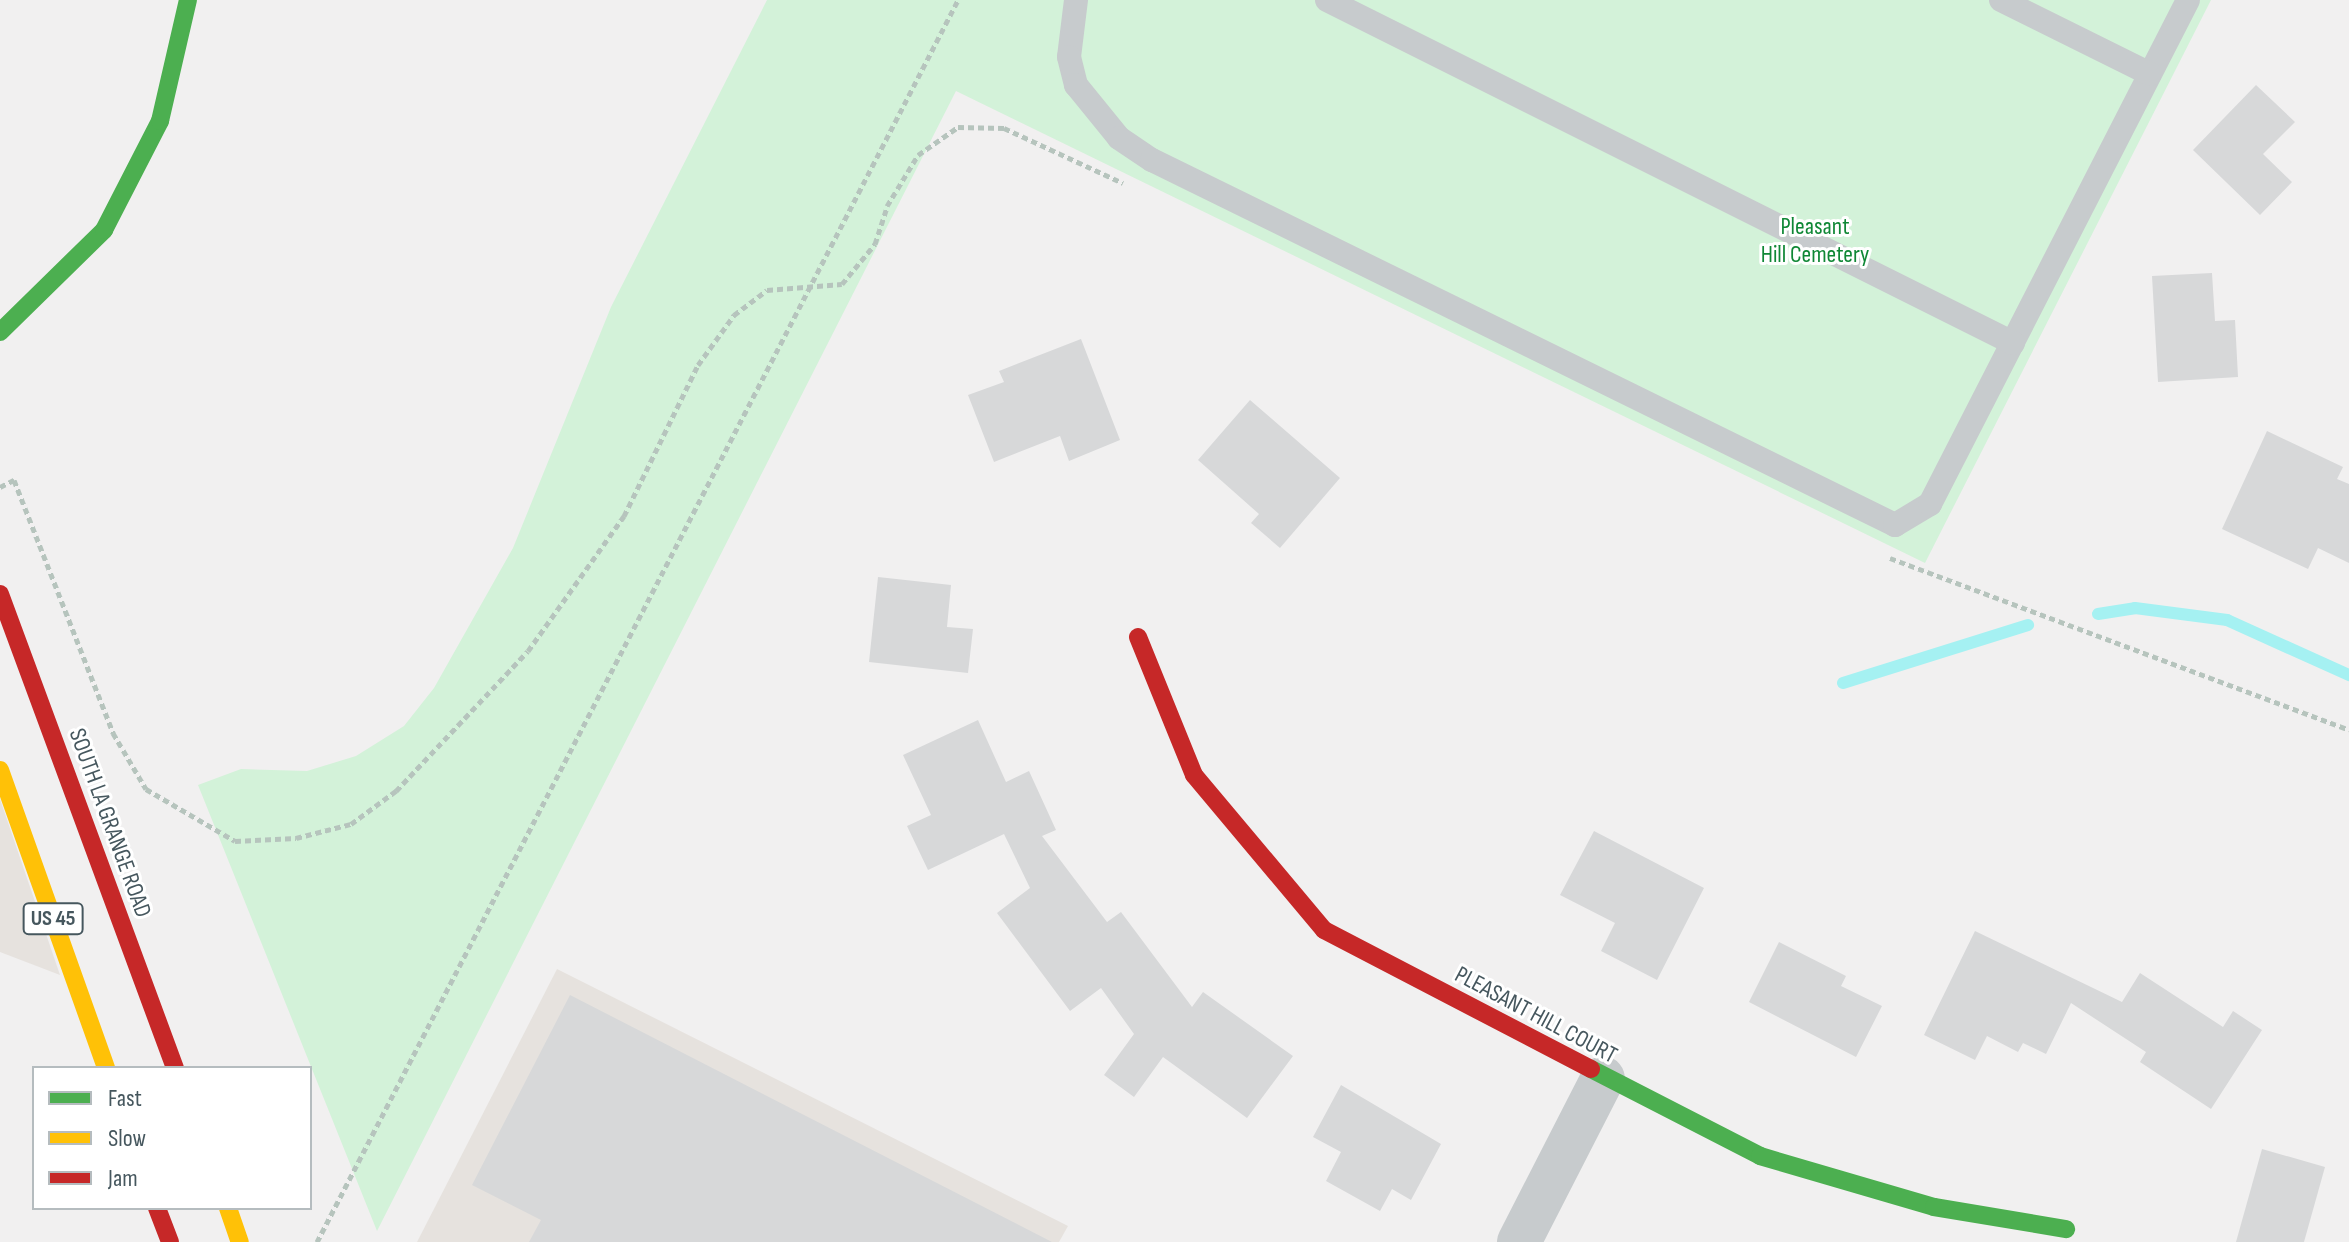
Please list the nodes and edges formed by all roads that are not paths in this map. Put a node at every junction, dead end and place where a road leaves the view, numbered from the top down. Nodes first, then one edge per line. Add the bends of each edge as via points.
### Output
1 (188, 0) edge
2 (1076, 0) edge
3 (1327, 0) edge
4 (2001, 0) edge
5 (2188, 0) edge
6 (2150, 74) junction
7 (0, 332) edge
8 (2013, 343) junction
9 (0, 594) edge
10 (1138, 637) dead end
11 (0, 770) edge
12 (105, 1066) edge
13 (174, 1066) edge
14 (1603, 1078) junction
15 (158, 1210) edge
16 (229, 1210) edge
17 (2066, 1229) dead end
18 (170, 1242) edge
19 (240, 1242) edge
20 (1519, 1242) edge

1 - 7 street via 160,121 104,230
2 - 8 lane via 1069,26 1076,85 1119,138 1152,160 1876,519 1895,525 1930,504
3 - 8 lane
4 - 6 lane
5 - 6 lane
6 - 8 lane
9 - 13 street, SOUTH LA GRANGE ROAD / US 45
10 - 14 street, PLEASANT HILL COURT via 1194,775 1324,930
11 - 12 street, US 45
14 - 17 street, PLEASANT HILL COURT via 1760,1156 1839,1183
14 - 20 street
15 - 18 street
16 - 19 street

